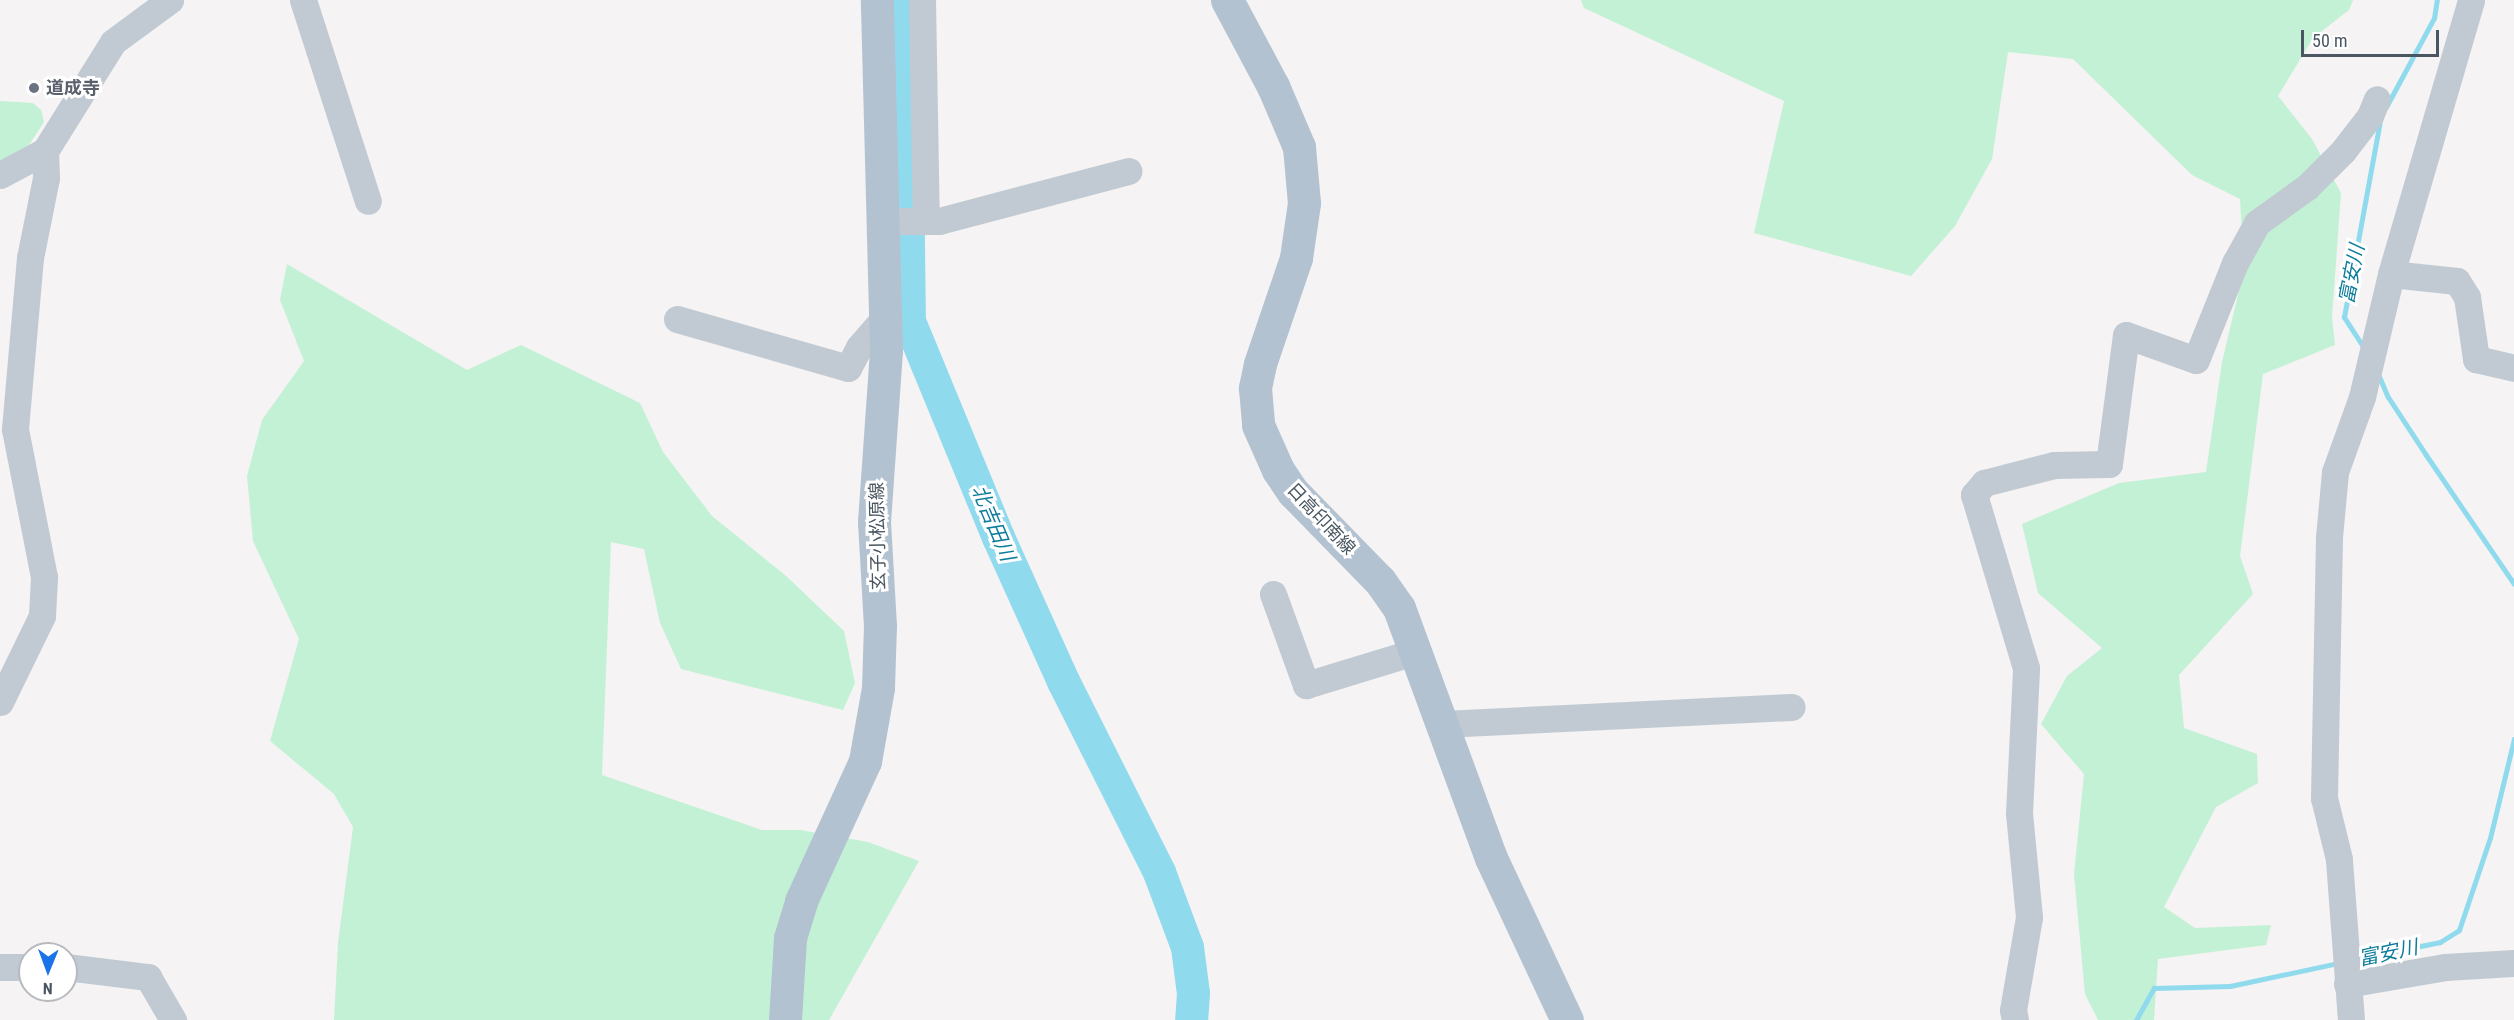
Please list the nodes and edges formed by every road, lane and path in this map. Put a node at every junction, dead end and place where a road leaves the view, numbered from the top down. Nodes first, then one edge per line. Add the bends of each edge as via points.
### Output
1 (170, 0) edge
2 (303, 0) edge
3 (877, 0) edge
4 (922, 0) edge
5 (1227, 0) edge
6 (2471, 0) edge
7 (2377, 99) dead end
8 (45, 151) junction
9 (1128, 171) dead end
10 (0, 175) edge
11 (368, 201) dead end
12 (883, 221) junction
13 (926, 221) junction
14 (2391, 274) junction
15 (885, 317) junction
16 (677, 319) dead end
17 (2514, 368) edge
18 (1273, 594) dead end
19 (1417, 651) junction
20 (0, 702) edge
21 (1791, 707) dead end
22 (1443, 724) junction
23 (2514, 963) edge
24 (18, 967) edge
25 (0, 968) edge
26 (78, 968) edge
27 (2347, 983) junction
28 (173, 1020) edge
29 (785, 1020) edge
30 (1567, 1020) edge
31 (2015, 1020) edge
32 (2351, 1020) edge

1 - 8 street via 112,42
2 - 11 street
3 - 12 main road, 玄子小松原線
4 - 13 street
5 - 19 main road, 日高印南線 via 1273,86 1299,147 1304,203 1296,258 1260,364 1256,388 1258,425 1278,470 1293,492 1380,581 1399,608
6 - 14 street
7 - 31 street via 2370,116 2343,151 2307,188 2258,223 2235,263 2196,360 2126,335 2109,464 2054,465 1984,483 1974,495 2026,668 2019,813 2030,917 2013,1010
8 - 10 street
8 - 20 street via 46,178 30,258 15,429 44,577 42,616
9 - 13 street via 939,221
12 - 13 street
12 - 15 main road, 玄子小松原線
14 - 17 street via 2457,281 2467,297 2476,359
14 - 27 street via 2362,397 2335,472 2329,537 2324,798 2339,859
15 - 16 street via 859,347 848,368
15 - 29 main road, 玄子小松原線 via 874,522 880,626 873,730 865,761 798,910 790,938
18 - 19 street via 1306,685
19 - 22 main road, 日高印南線
21 - 22 street
22 - 30 main road, 日高印南線 via 1491,858
23 - 27 street via 2445,967
24 - 25 street
26 - 28 street via 148,977
27 - 32 street

